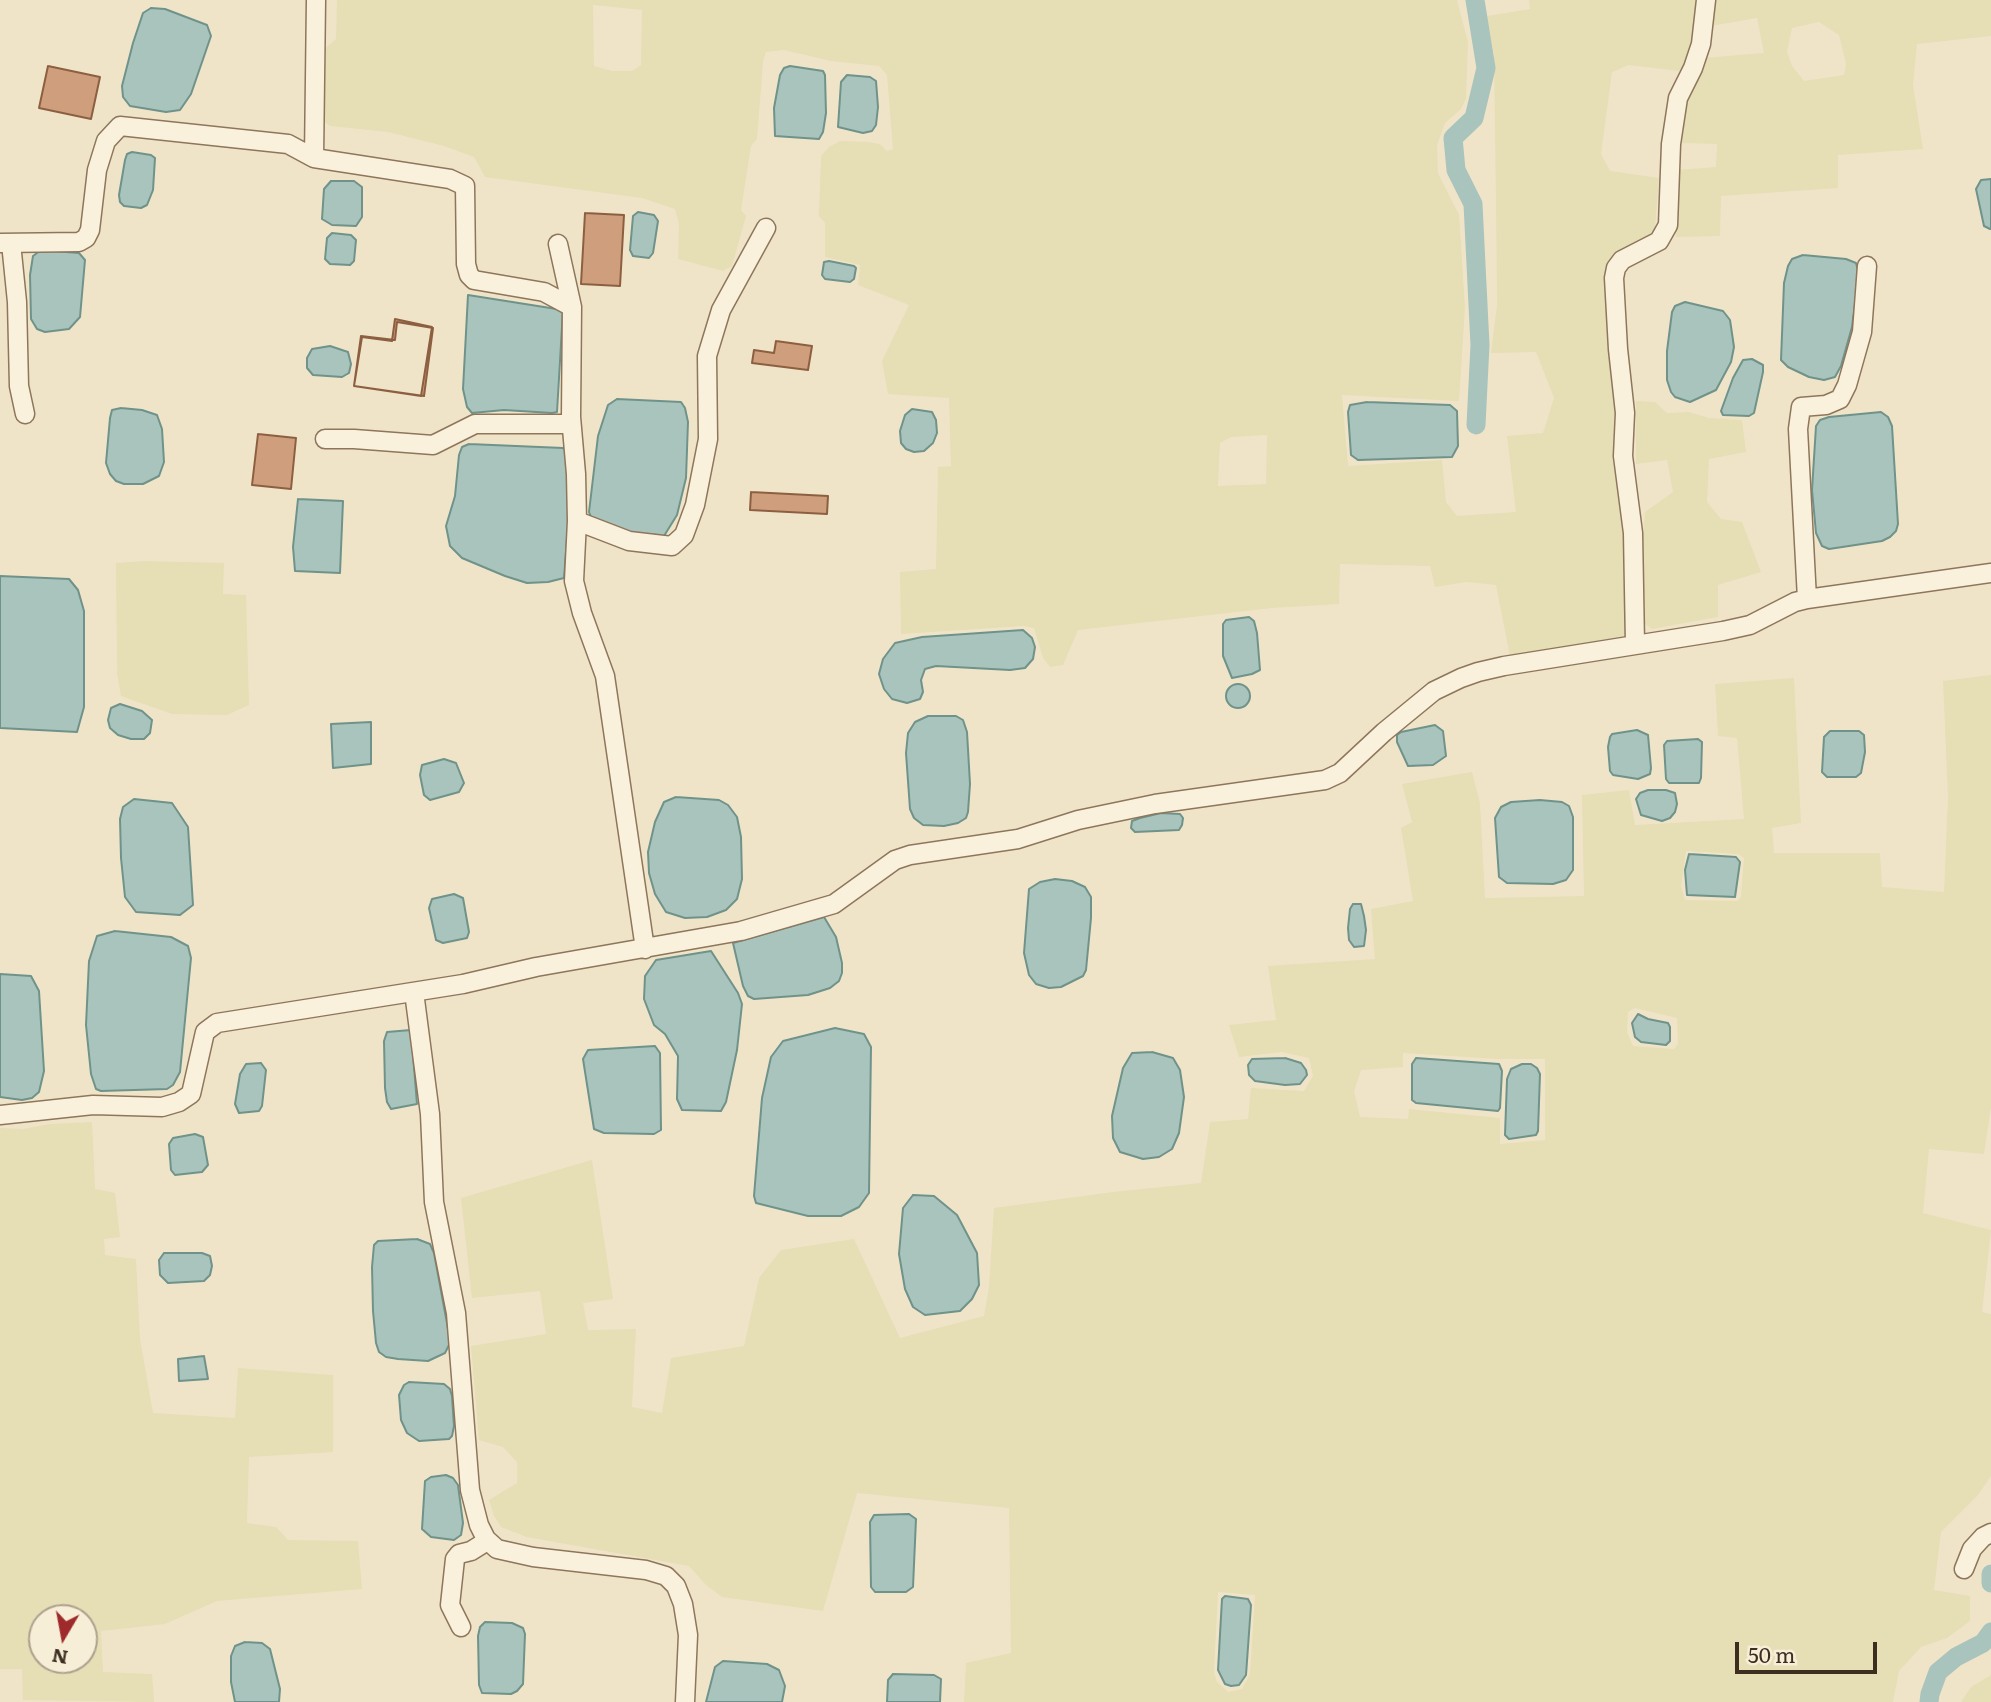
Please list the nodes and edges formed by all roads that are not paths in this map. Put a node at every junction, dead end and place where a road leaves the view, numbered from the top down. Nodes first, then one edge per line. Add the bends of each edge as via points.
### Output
1 (316, 0) edge
2 (1706, 0) edge
3 (314, 158) junction
4 (766, 228) dead end
5 (5, 243) edge
6 (558, 244) dead end
7 (1867, 266) dead end
8 (572, 307) junction
9 (25, 414) dead end
10 (571, 424) junction
11 (325, 439) dead end
12 (577, 521) junction
13 (1991, 573) edge
14 (1807, 599) junction
15 (1635, 644) junction
16 (645, 949) junction
17 (414, 992) junction
18 (0, 1115) edge
19 (1991, 1534) edge
20 (487, 1541) junction
21 (1964, 1569) dead end
22 (461, 1628) dead end
23 (685, 1702) edge

1 - 3 street
2 - 15 street via 1701,44 1678,98 1668,225 1659,241 1622,260 1614,278 1625,413 1623,456 1633,533
3 - 5 street via 288,145 120,126 106,141 97,170 86,238 79,242
3 - 8 street via 450,179 465,186 469,275 474,280 544,292
4 - 12 street via 721,310 707,356 708,439 684,535 671,546 629,541
5 - 9 street via 18,302 19,386
6 - 8 street
7 - 14 street via 1861,332 1847,385 1840,399 1801,407 1798,429
8 - 10 street
10 - 11 street via 475,424 433,445
10 - 12 street
12 - 16 street via 574,581 605,676
13 - 14 street
14 - 15 street via 1750,625
15 - 16 street via 1504,666 1461,678 1434,691 1347,768 1325,780 1155,804 1078,820 1018,839 910,855 895,860 834,904 741,931
16 - 17 street
17 - 18 street via 211,1026 199,1049 191,1094 179,1102 162,1107 93,1105
17 - 20 street via 430,1114 434,1202 456,1312 470,1490
19 - 21 street via 1972,1549
20 - 22 street via 455,1559 450,1605
20 - 23 street via 497,1549 533,1557 666,1576 683,1604 688,1635

